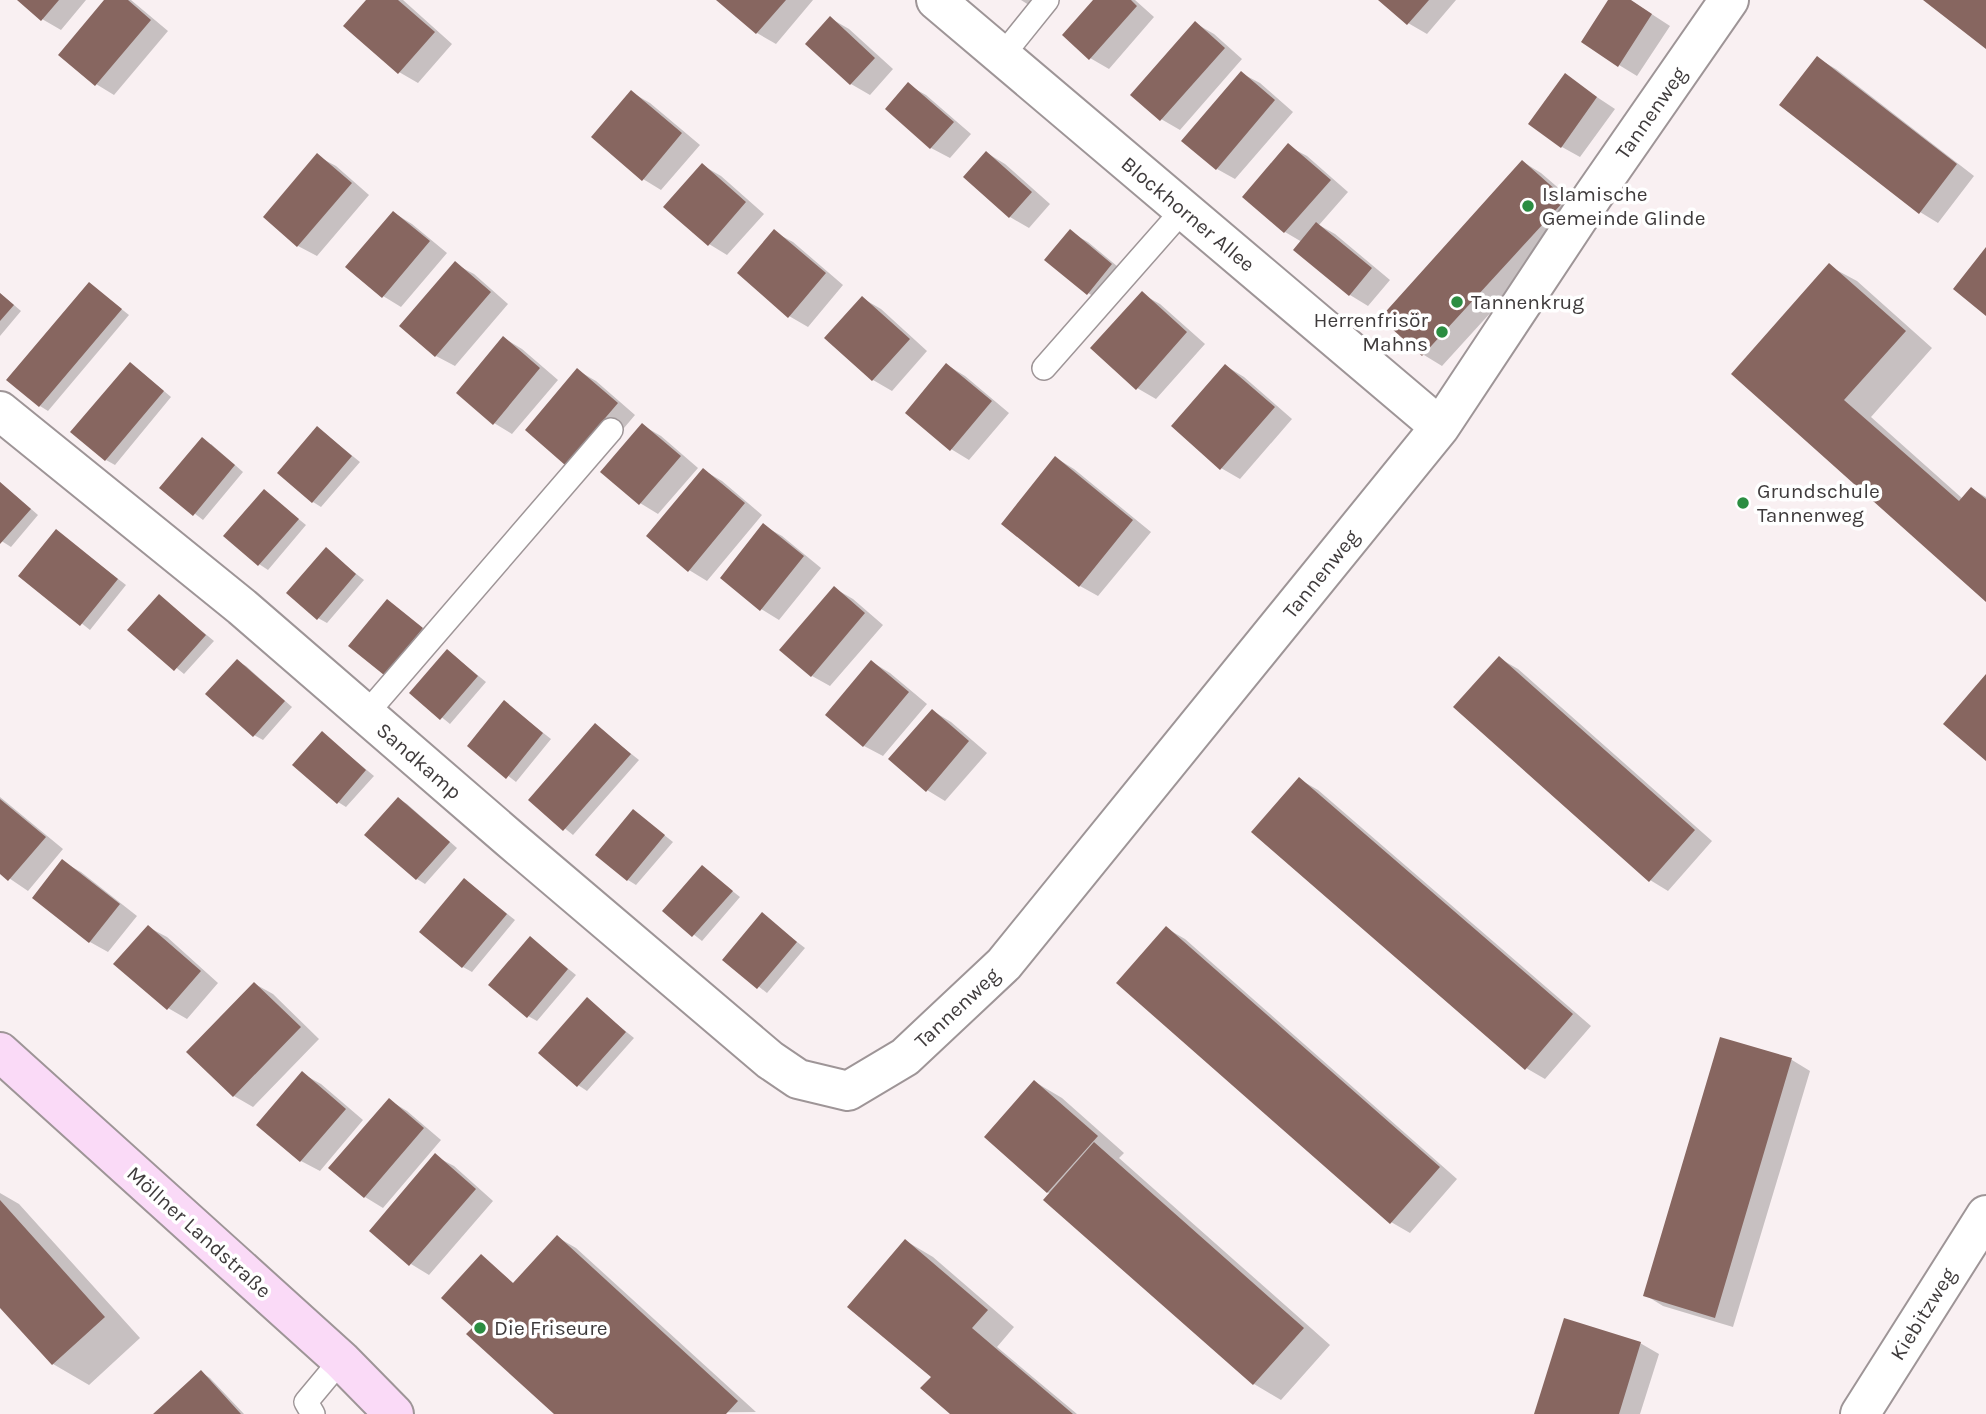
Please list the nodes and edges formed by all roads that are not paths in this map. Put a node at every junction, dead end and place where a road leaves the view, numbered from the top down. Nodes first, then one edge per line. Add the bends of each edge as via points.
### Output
1 (936, 0) edge
2 (1047, 0) edge
3 (1729, 0) edge
4 (1002, 56) junction
5 (1183, 210) junction
6 (1044, 368) dead end
7 (0, 411) edge
8 (1440, 427) junction
9 (611, 429) dead end
10 (366, 714) junction
11 (0, 1052) edge
12 (848, 1091) joint
13 (1986, 1215) edge
14 (341, 1360) junction
15 (313, 1414) edge
16 (394, 1414) edge
17 (1860, 1414) edge

1 - 4 street, Blockhorner Allee
2 - 4 lane
3 - 8 street, Tannenweg
4 - 5 street, Blockhorner Allee
5 - 6 lane
5 - 8 street, Blockhorner Allee
7 - 10 street, Sandkamp
8 - 12 street, Tannenweg via 1004,964 905,1057
9 - 10 lane
10 - 12 street, Sandkamp via 770,1060 798,1079
11 - 14 main road, Möllner Landstraße
13 - 17 street, Kiebitzweg
14 - 15 lane via 306,1402
14 - 16 main road, Möllner Landstraße

